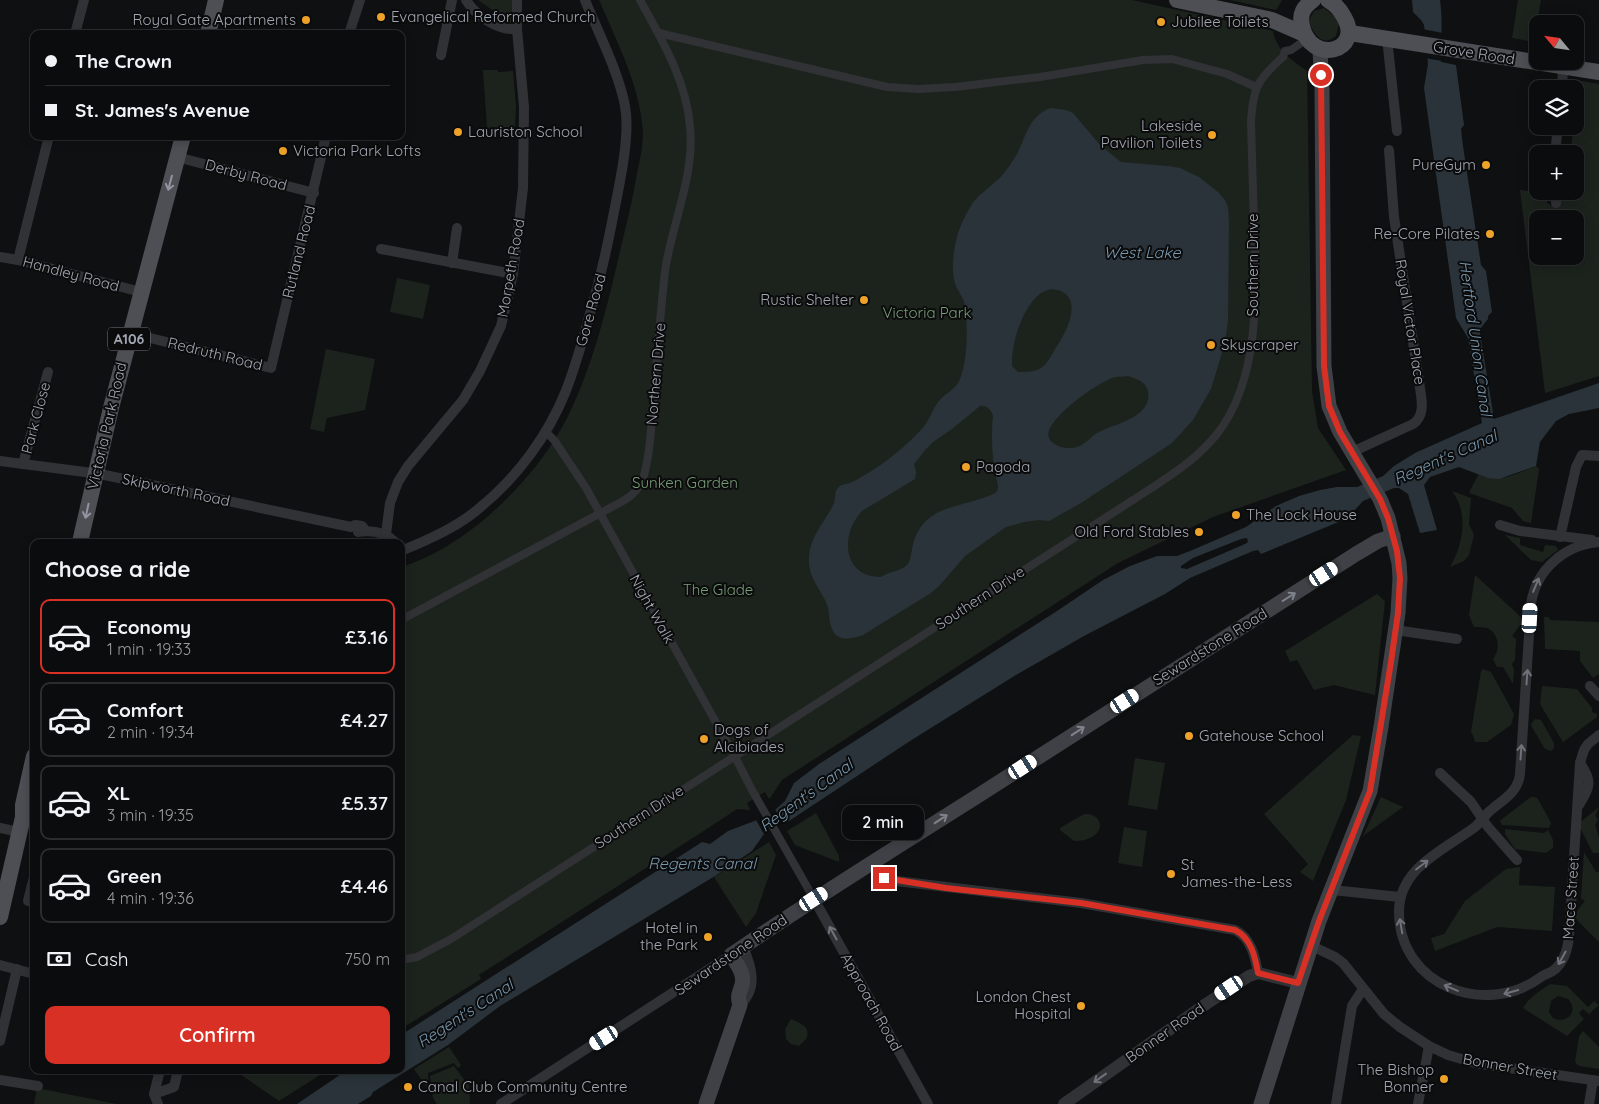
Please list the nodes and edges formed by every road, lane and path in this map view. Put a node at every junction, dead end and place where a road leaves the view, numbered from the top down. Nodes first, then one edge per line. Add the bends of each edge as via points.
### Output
1 (84, 0) edge
2 (216, 0) edge
3 (360, 0) edge
4 (452, 0) edge
5 (466, 0) edge
6 (517, 0) edge
7 (585, 0) edge
8 (640, 0) edge
9 (1177, 0) edge
10 (1313, 0) edge
11 (1328, 0) edge
12 (1302, 14) junction
13 (1272, 20) junction
14 (517, 29) junction
15 (76, 30) edge
16 (209, 30) edge
17 (350, 30) edge
18 (659, 33) junction
19 (1350, 33) junction
20 (1305, 36) junction
21 (1387, 38) junction
22 (1320, 50) junction
23 (441, 55) dead end
24 (1529, 61) edge
25 (1584, 70) edge
26 (1599, 72) edge
27 (1256, 87) junction
28 (1397, 131) dead end
29 (48, 140) edge
30 (181, 140) edge
31 (325, 140) edge
32 (1389, 150) dead end
33 (177, 157) junction
34 (314, 193) junction
35 (1556, 200) edge
36 (1556, 203) dead end
37 (457, 228) dead end
38 (381, 249) dead end
39 (0, 258) edge
40 (18, 260) junction
41 (452, 263) junction
42 (513, 274) junction
43 (142, 292) junction
44 (130, 333) junction
45 (271, 368) joint
46 (48, 372) dead end
47 (546, 432) junction
48 (1352, 452) junction
49 (1599, 456) edge
50 (0, 461) edge
51 (24, 464) junction
52 (96, 474) junction
53 (600, 514) junction
54 (1500, 525) dead end
55 (386, 534) junction
56 (1393, 536) junction
57 (1560, 537) junction
58 (81, 539) edge
59 (391, 539) edge
60 (1599, 542) edge
61 (405, 547) edge
62 (405, 618) edge
63 (1395, 630) junction
64 (1457, 639) dead end
65 (1590, 686) dead end
66 (1599, 696) edge
67 (1599, 735) edge
68 (734, 755) junction
69 (1440, 773) dead end
70 (30, 779) edge
71 (1482, 819) junction
72 (0, 828) edge
73 (19, 832) junction
74 (1517, 860) dead end
75 (871, 864) junction
76 (1332, 890) junction
77 (1400, 897) junction
78 (814, 899) junction
79 (0, 917) edge
80 (1312, 946) junction
81 (737, 951) junction
82 (405, 959) edge
83 (0, 965) edge
84 (17, 969) junction
85 (30, 973) edge
86 (1258, 973) junction
87 (1298, 983) junction
88 (1363, 989) junction
89 (0, 1040) edge
90 (1429, 1046) junction
91 (159, 1074) edge
92 (177, 1074) edge
93 (0, 1080) edge
94 (1596, 1080) edge
95 (38, 1086) dead end
96 (156, 1099) edge
97 (501, 1104) edge
98 (706, 1104) edge
99 (928, 1104) edge
100 (1064, 1104) edge
101 (1261, 1104) edge
102 (1336, 1104) edge
103 (1418, 1104) edge
104 (1589, 1104) edge

1 - 15 street
2 - 16 main road
3 - 17 street
4 - 23 street
5 - 14 street via 491,22 503,28
6 - 14 street, Morpeth Road
7 - 47 street, Gore Road via 626,108 624,156 604,264 576,366
8 - 18 street, Northern Drive
9 - 13 main road
10 - 12 main road via 1304,7
11 - 19 main road via 1342,13
12 - 13 main road
12 - 20 main road
13 - 20 main road
14 - 42 street, Morpeth Road via 525,132 523,188
18 - 27 street via 887,87 955,87 1143,60 1172,59 1227,74
18 - 53 street, Northern Drive via 676,70 688,108 689,168 666,270 650,443 644,472 639,487 630,497
19 - 21 main road, Grove Road
19 - 22 main road via 1334,51
20 - 22 main road
20 - 27 street, Southern Drive via 1291,50 1284,51 1283,58 1266,72
21 - 24 main road, Grove Road
21 - 28 street
22 - 48 main road via 1324,366 1329,406
25 - 26 main road, Grove Road
27 - 68 street, Southern Drive via 1251,122 1256,283 1253,327 1241,387 1231,413 1218,433 1202,451 1172,474
29 - 40 street
30 - 33 main road, Victoria Park Road / A106
31 - 34 street, Rutland Road
32 - 48 street, Royal Victor Place via 1394,217 1422,411 1413,424
33 - 34 street, Derby Road
33 -> 43 main road, Victoria Park Road / A106
34 - 45 street, Rutland Road
35 - 36 street
37 - 41 street
38 - 41 street
39 - 40 street, Handley Road
40 - 43 street, Handley Road
41 - 42 street
42 - 55 street, Morpeth Road via 501,326 480,371 463,400 398,482 390,503
43 - 44 main road, Victoria Park Road / A106
44 - 45 street, Redruth Road
44 - 52 main road, Victoria Park Road / A106
46 - 51 street, Park Close
47 - 53 street, Night Walk
47 - 61 street, Gore Road via 510,478 482,506 439,535
48 - 56 main road via 1380,499
49 - 57 street via 1582,455 1576,467
50 - 51 street, Skipworth Road
51 - 52 street, Skipworth Road
52 - 55 street, Skipworth Road via 350,527 362,526 365,530
52 -> 58 main road, Victoria Park Road / A106
53 - 62 street, Northern Drive
53 - 68 street, Night Walk
54 - 57 street
55 - 59 street, Skipworth Road
56 - 63 main road via 1400,578
75 -> 56 main road, Sewardstone Road via 1339,565 1378,541
57 - 60 street
71 -> 60 street, Mace Street via 1513,792 1519,779 1531,604 1536,584 1546,568 1561,555
63 - 64 street
63 - 76 main road via 1370,791
65 - 66 street
67 -> 77 street, Mace Street via 1588,744 1580,763 1569,936 1567,949 1554,970 1529,986 1505,994 1482,996 1458,991 1436,980 1416,962 1406,946 1400,924
68 - 78 street, Night Walk
68 - 82 street, Southern Drive via 451,939 417,957
69 - 71 street via 1472,802
70 - 73 main road
71 - 74 street
77 -> 71 street, Mace Street via 1416,869
72 - 73 street
73 - 79 main road
75 - 78 main road, Sewardstone Road
75 - 86 street via 888,880 1081,903 1235,930 1250,945
76 - 77 street
76 - 80 main road
78 - 81 main road, Sewardstone Road
99 -> 78 street, Approach Road
80 - 87 main road
80 - 88 street, Bonner Street via 1343,963
81 - 97 street, Sewardstone Road
81 - 98 main road via 743,983 738,997 740,1005
83 - 84 street
84 - 85 street
84 - 89 street
86 - 87 street
86 -> 100 street, Bonner Road via 1241,980
87 - 101 main road
88 - 90 street, Bonner Street via 1384,1014
88 - 102 street via 1352,1006
90 - 94 street, Bonner Street via 1460,1060
90 - 103 street
91 - 96 street
92 - 96 street via 174,1088
93 - 95 street
94 - 104 street

